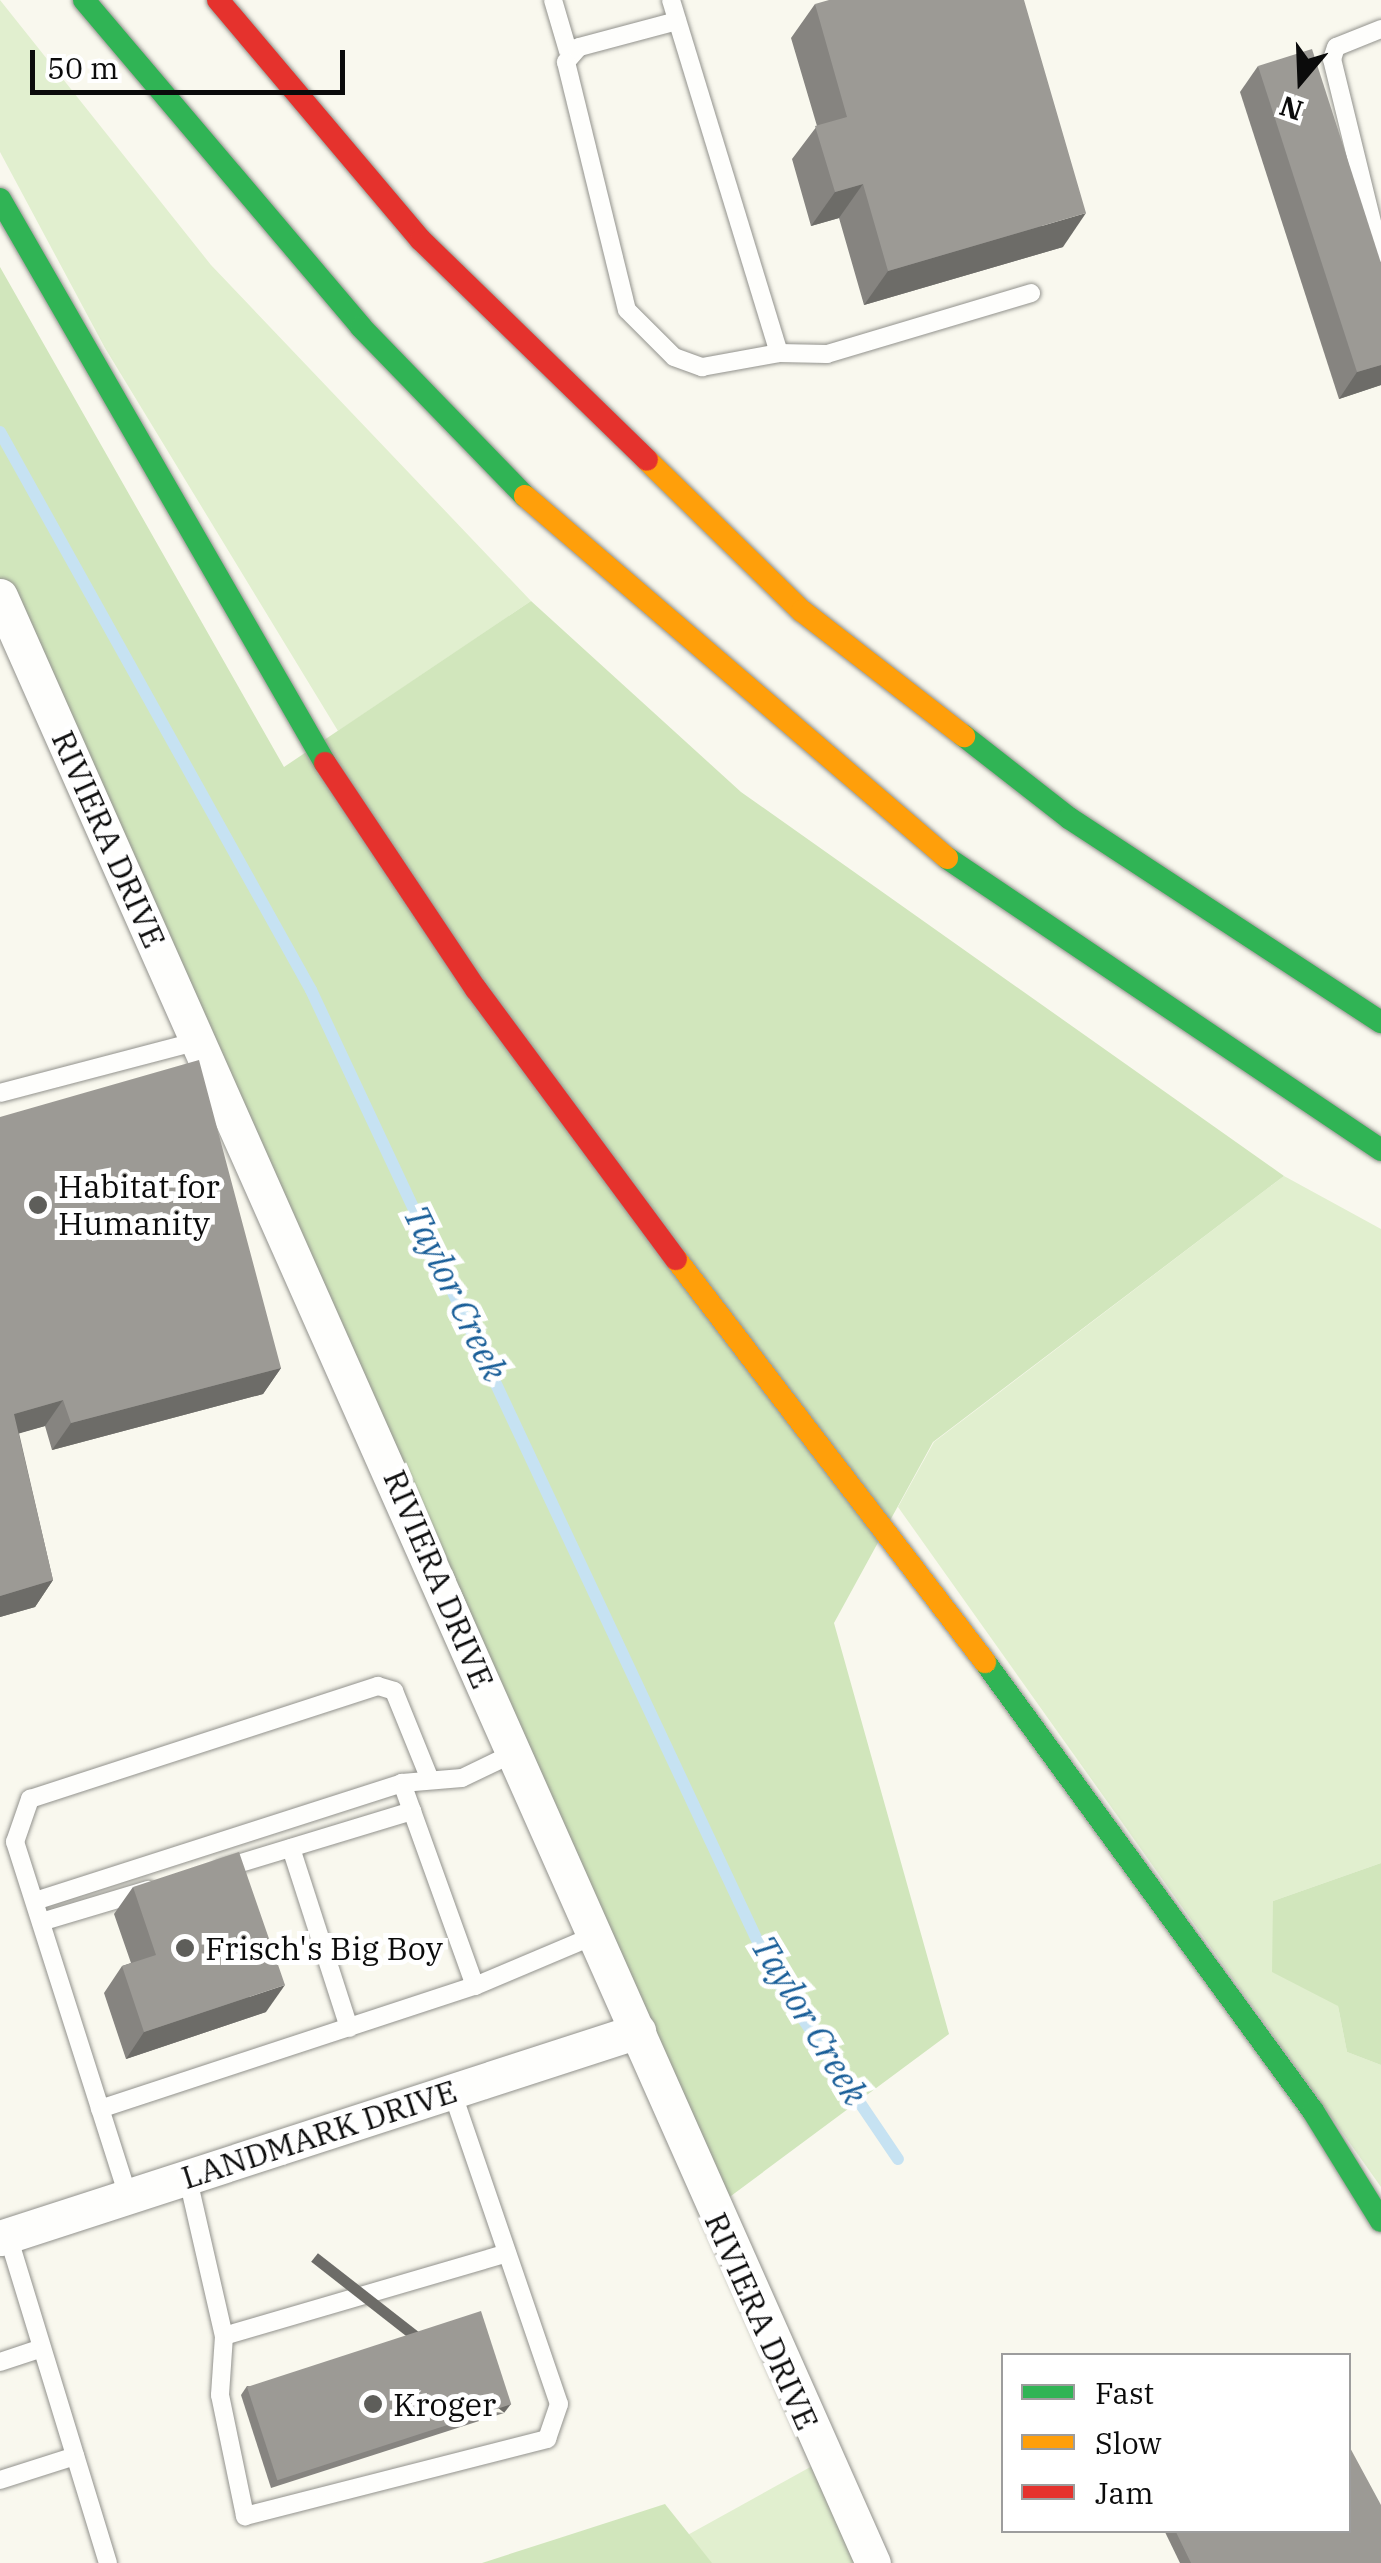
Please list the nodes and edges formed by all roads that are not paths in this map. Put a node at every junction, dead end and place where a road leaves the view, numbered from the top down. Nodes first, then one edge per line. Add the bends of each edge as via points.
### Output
1 (84, 0) edge
2 (218, 0) edge
3 (553, 0) edge
4 (673, 0) edge
5 (678, 21) junction
6 (1381, 30) edge
7 (568, 52) junction
8 (0, 199) edge
9 (1381, 258) edge
10 (1031, 293) dead end
11 (779, 354) junction
12 (0, 596) edge
13 (1234, 934) junction
14 (1381, 994) edge
15 (1381, 1022) edge
16 (198, 1041) junction
17 (0, 1093) edge
18 (1381, 1150) edge
19 (514, 1753) junction
20 (429, 1777) junction
21 (402, 1782) junction
22 (412, 1811) junction
23 (291, 1848) junction
24 (195, 1876) edge
25 (176, 1882) edge
26 (35, 1901) junction
27 (42, 1922) junction
28 (596, 1935) junction
29 (476, 1986) junction
30 (349, 2028) junction
31 (638, 2031) junction
32 (452, 2092) junction
33 (100, 2109) junction
34 (187, 2175) junction
35 (128, 2196) junction
36 (1381, 2221) edge
37 (4, 2237) edge
38 (507, 2253) junction
39 (224, 2336) junction
40 (42, 2348) junction
41 (0, 2362) edge
42 (75, 2456) junction
43 (0, 2480) edge
44 (108, 2563) edge
45 (872, 2563) edge

1 - 18 highway via 240,195 526,497 882,811 1292,1100
2 - 13 highway via 421,240 802,610 939,722
3 - 7 lane
4 - 5 lane
5 - 7 lane
5 - 11 lane
6 - 9 lane via 1336,48 1332,59
7 - 11 lane via 627,310 674,357 702,366
8 - 36 highway via 314,745 476,989 762,1377 1024,1710 1314,2111
10 - 11 lane via 827,354
12 - 16 street, RIVIERA DRIVE
13 - 14 highway
13 - 15 highway
16 - 17 lane
16 - 19 street, RIVIERA DRIVE
19 - 20 lane via 462,1778
19 - 28 street, RIVIERA DRIVE
20 - 21 lane
20 - 26 lane via 394,1692 378,1686 30,1799 15,1842
21 - 22 lane
21 - 26 lane
22 - 23 lane
22 - 29 lane
23 - 24 lane
23 - 30 lane
25 - 27 lane
26 - 27 lane
27 - 33 lane
28 - 29 lane
28 - 31 street, RIVIERA DRIVE
29 - 30 lane
30 - 33 lane
31 - 32 street, LANDMARK DRIVE
31 - 45 street, RIVIERA DRIVE
32 - 34 street, LANDMARK DRIVE
32 - 38 lane
33 - 35 lane
34 - 35 street, LANDMARK DRIVE
34 - 39 lane
35 - 37 street, LANDMARK DRIVE
37 - 40 lane
38 - 39 lane
38 - 39 lane via 559,2404 547,2439 245,2516 220,2396
40 - 41 lane
40 - 42 lane
42 - 43 lane
42 - 44 lane

